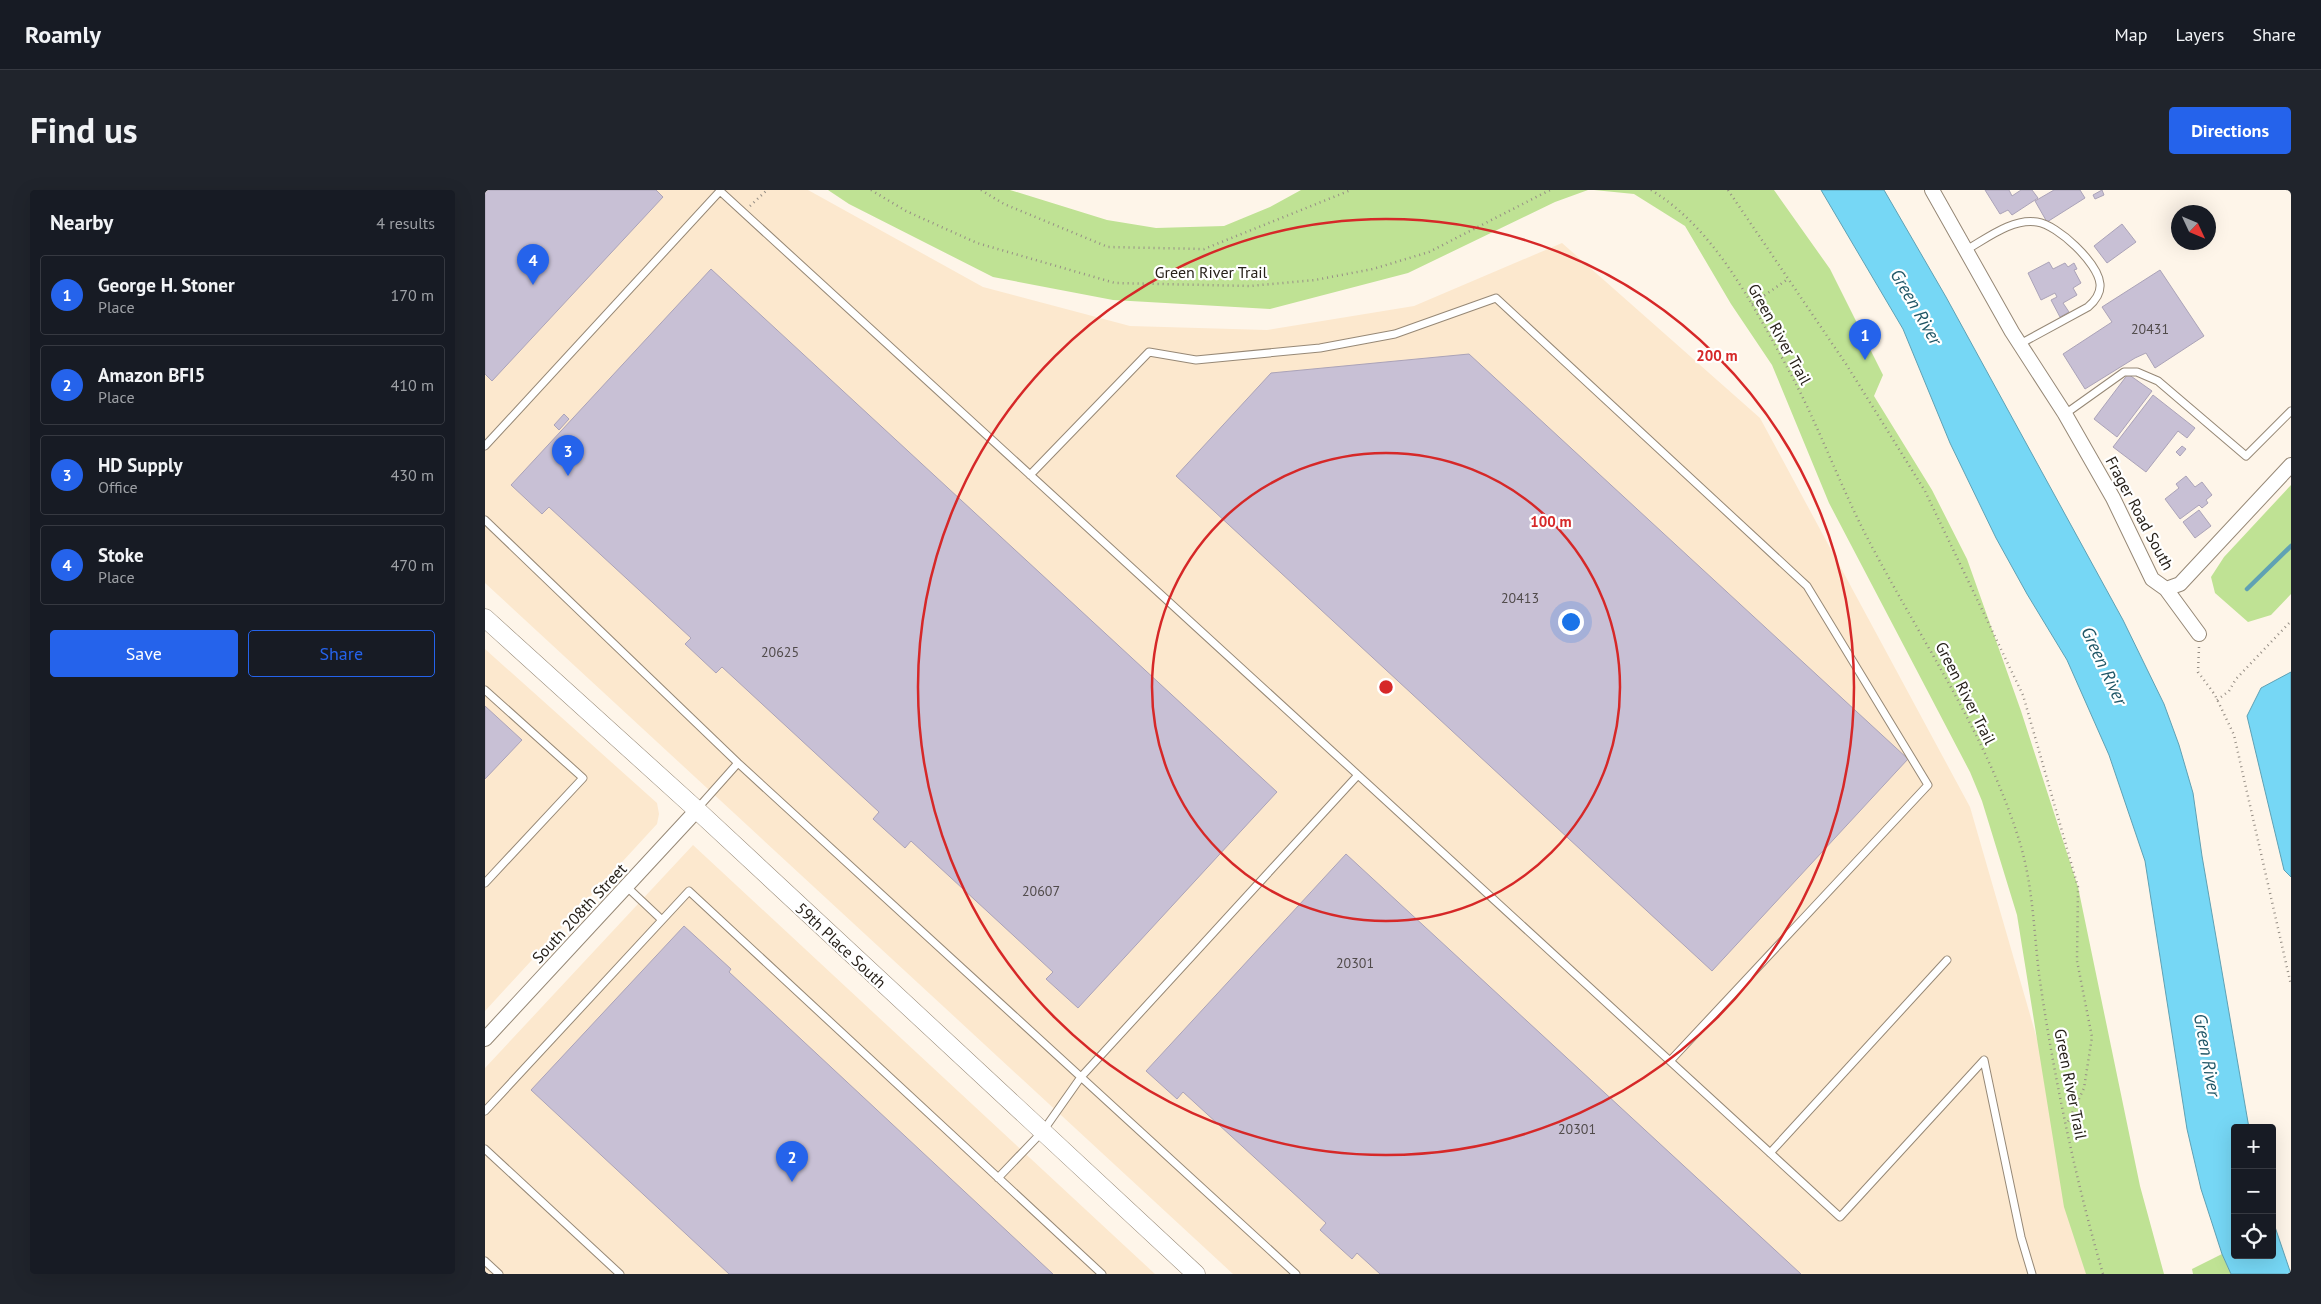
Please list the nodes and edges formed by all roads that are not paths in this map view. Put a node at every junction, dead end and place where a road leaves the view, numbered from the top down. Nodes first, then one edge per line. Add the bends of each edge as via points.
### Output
1 (720, 190) edge
2 (1932, 190) edge
3 (1965, 250) junction
4 (2020, 344) junction
5 (2291, 411) edge
6 (2065, 414) junction
7 (485, 446) edge
8 (2291, 465) edge
9 (1030, 475) junction
10 (485, 520) edge
11 (2166, 589) junction
12 (485, 618) edge
13 (2199, 634) road end
14 (485, 690) edge
15 (739, 763) junction
16 (1358, 775) junction
17 (697, 810) junction
18 (485, 883) edge
19 (627, 887) junction
20 (662, 920) junction
21 (1947, 960) dead end
22 (485, 1039) edge
23 (1670, 1061) junction
24 (1081, 1077) junction
25 (485, 1112) edge
26 (1043, 1131) junction
27 (485, 1148) edge
28 (1770, 1153) junction
29 (998, 1178) junction
30 (485, 1261) edge
31 (499, 1274) edge
32 (620, 1274) edge
33 (1102, 1274) edge
34 (1196, 1274) edge
35 (1296, 1274) edge
36 (2032, 1274) edge

1 - 7 lane
1 - 9 lane
2 - 3 street, Frager Road South
3 - 4 street, Frager Road South
3 - 4 lane via 2006,228 2036,222 2051,226 2064,236 2098,274 2100,287 2097,298 2088,307
4 - 6 street, Frager Road South
5 - 6 lane via 2246,456 2158,381 2137,372 2124,372
6 - 11 street, Frager Road South via 2113,498 2152,579
8 - 11 street via 2181,584
9 - 16 lane
9 - 23 lane via 1149,352 1196,360 1320,348 1395,334 1496,298 1807,586 1928,785
10 - 15 lane
11 - 13 street, Frager Road South
12 - 17 street, 59th Place South
14 - 18 lane via 583,778
15 - 17 lane
15 - 24 lane
16 - 23 lane
16 - 24 lane
17 - 19 street, South 208th Street
17 - 26 street, 59th Place South
19 - 20 lane
19 - 22 street, South 208th Street
20 - 25 lane
20 - 29 lane via 689,891
21 - 28 lane
23 - 28 lane
24 - 26 lane
24 - 35 lane
26 - 29 lane
26 - 34 street, 59th Place South
27 - 32 lane
28 - 36 lane via 1840,1217 1984,1060 2021,1237
29 - 33 lane
30 - 31 lane

